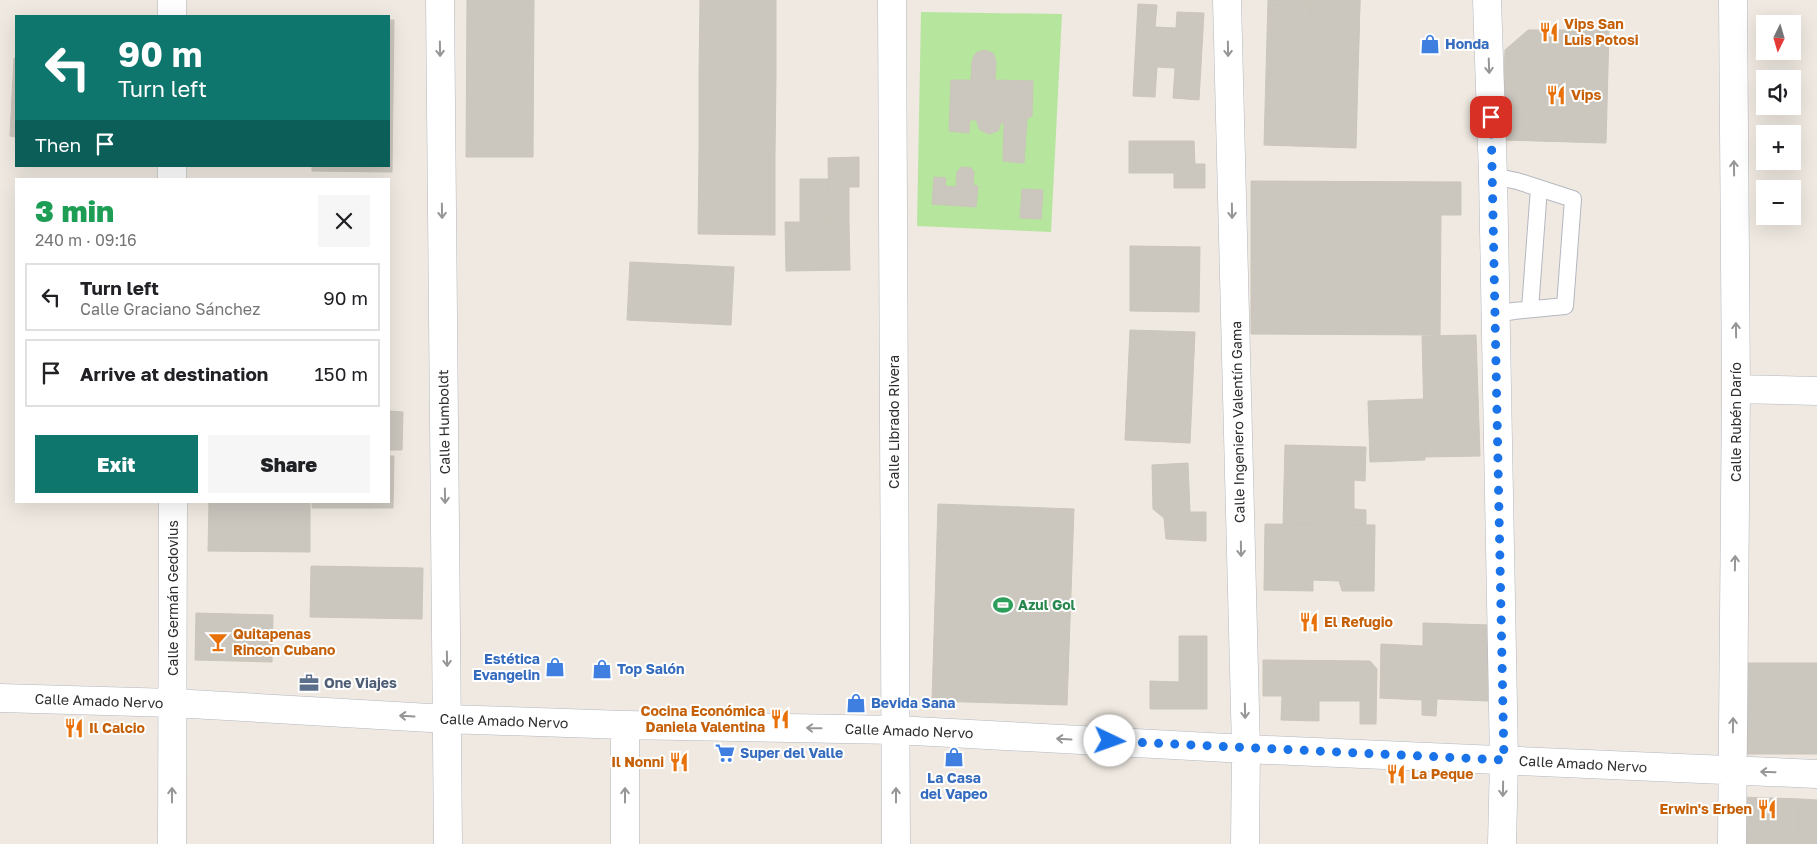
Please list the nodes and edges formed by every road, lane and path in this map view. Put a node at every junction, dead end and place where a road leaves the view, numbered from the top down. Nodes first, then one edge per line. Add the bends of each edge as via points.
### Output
1 (172, 0) edge
2 (440, 0) edge
3 (892, 0) edge
4 (1227, 0) edge
5 (1487, 0) edge
6 (1732, 0) edge
7 (172, 15) edge
8 (1493, 176) junction
9 (1539, 188) junction
10 (1530, 309) junction
11 (1495, 314) junction
12 (1736, 389) junction
13 (1817, 391) edge
14 (172, 503) edge
15 (0, 698) edge
16 (173, 703) junction
17 (447, 718) junction
18 (624, 726) junction
19 (896, 730) junction
20 (1246, 749) junction
21 (1504, 760) junction
22 (1732, 771) junction
23 (1817, 774) edge
24 (172, 844) edge
25 (448, 844) edge
26 (625, 844) edge
27 (896, 844) edge
28 (1245, 844) edge
29 (1502, 844) edge
30 (1732, 844) edge

1 - 7 street
2 -> 17 street, Calle Humboldt
3 - 19 street, Calle Librado Rivera
4 -> 20 street, Calle Ingeniero Valentín Gama
5 -> 8 street
12 -> 6 street, Calle Rubén Darío
8 - 9 lane
8 - 11 street
9 - 10 lane
9 - 10 lane via 1573,198 1565,306
10 - 11 lane
11 - 21 street
12 - 13 street
22 -> 12 street, Calle Rubén Darío
14 - 16 street, Calle Germán Gedovius
15 - 16 street, Calle Amado Nervo
17 -> 16 street, Calle Amado Nervo
24 -> 16 street, Calle Germán Gedovius
17 - 18 street, Calle Amado Nervo
17 - 25 street, Calle Humboldt
19 -> 18 street, Calle Amado Nervo
26 -> 18 street
20 -> 19 street, Calle Amado Nervo
27 -> 19 street, Calle Librado Rivera
20 - 21 street, Calle Amado Nervo
20 - 28 street, Calle Ingeniero Valentín Gama
21 - 22 street, Calle Amado Nervo
21 -> 29 street
23 -> 22 street, Calle Amado Nervo
22 - 30 street, Calle Rubén Darío

